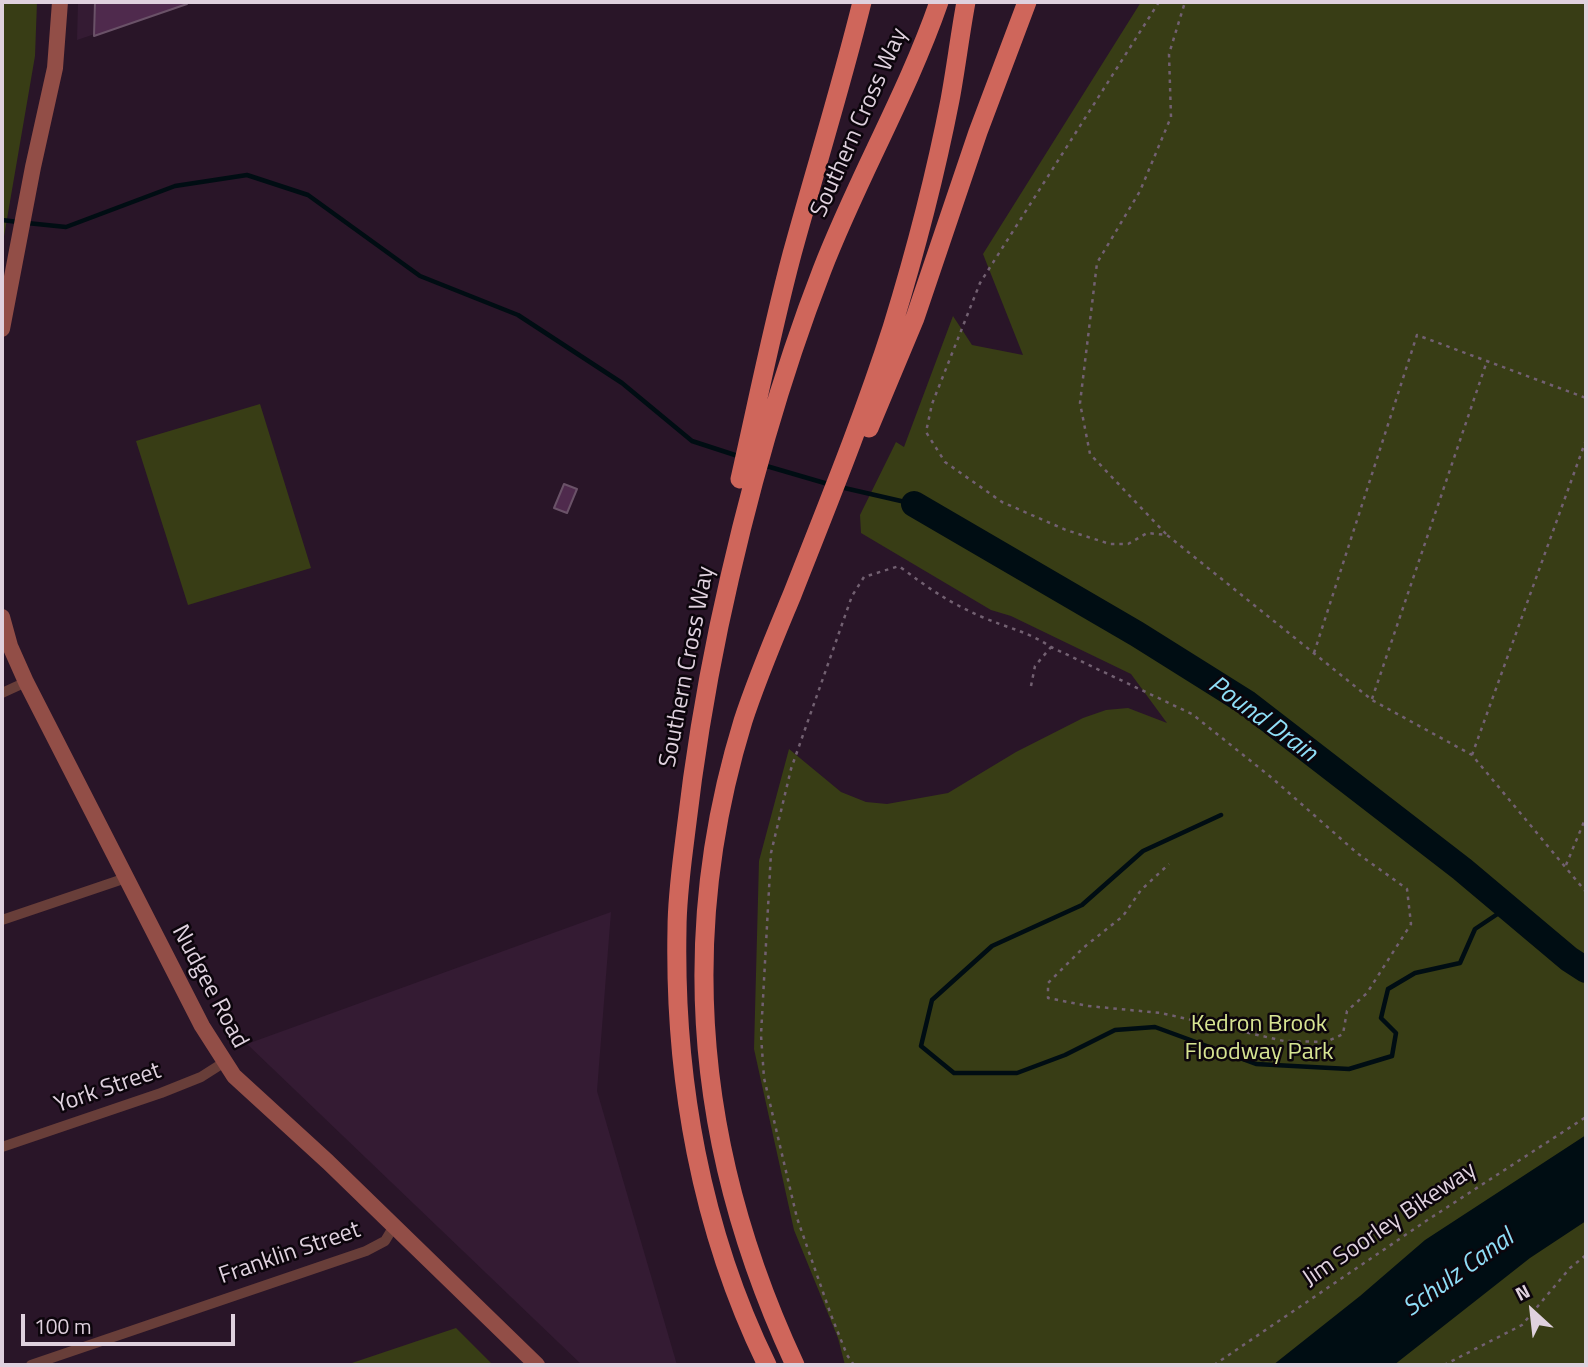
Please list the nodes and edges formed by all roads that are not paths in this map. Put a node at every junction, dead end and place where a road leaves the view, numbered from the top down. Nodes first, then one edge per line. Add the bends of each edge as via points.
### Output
1 (60, 2) edge
2 (862, 2) edge
3 (939, 2) edge
4 (966, 2) edge
5 (1027, 2) edge
6 (2, 329) edge
7 (756, 441) junction
8 (855, 447) junction
9 (2, 617) edge
10 (26, 682) junction
11 (2, 693) edge
12 (126, 878) junction
13 (2, 920) edge
14 (223, 1063) junction
15 (2, 1147) edge
16 (394, 1226) junction
17 (31, 1365) edge
18 (537, 1365) edge
19 (766, 1365) edge
20 (794, 1365) edge

1 - 6 main road via 55,68
2 - 7 highway via 792,255
3 - 7 highway, Southern Cross Way via 823,266
4 - 8 highway via 950,100 914,254
5 - 8 highway via 915,318
7 - 19 highway, Southern Cross Way via 695,757 678,913 677,995 681,1055 699,1170 735,1292
8 - 20 highway via 841,468 756,683 724,794 705,915 709,1074 723,1158 742,1233
9 - 10 main road, Nudgee Road
10 - 11 street
10 - 12 main road, Nudgee Road
12 - 13 street
12 - 14 main road, Nudgee Road
14 - 15 street, York Street via 181,1086
14 - 16 main road, Nudgee Road
16 - 17 street, Franklin Street via 385,1241 366,1251
16 - 18 main road, Nudgee Road

